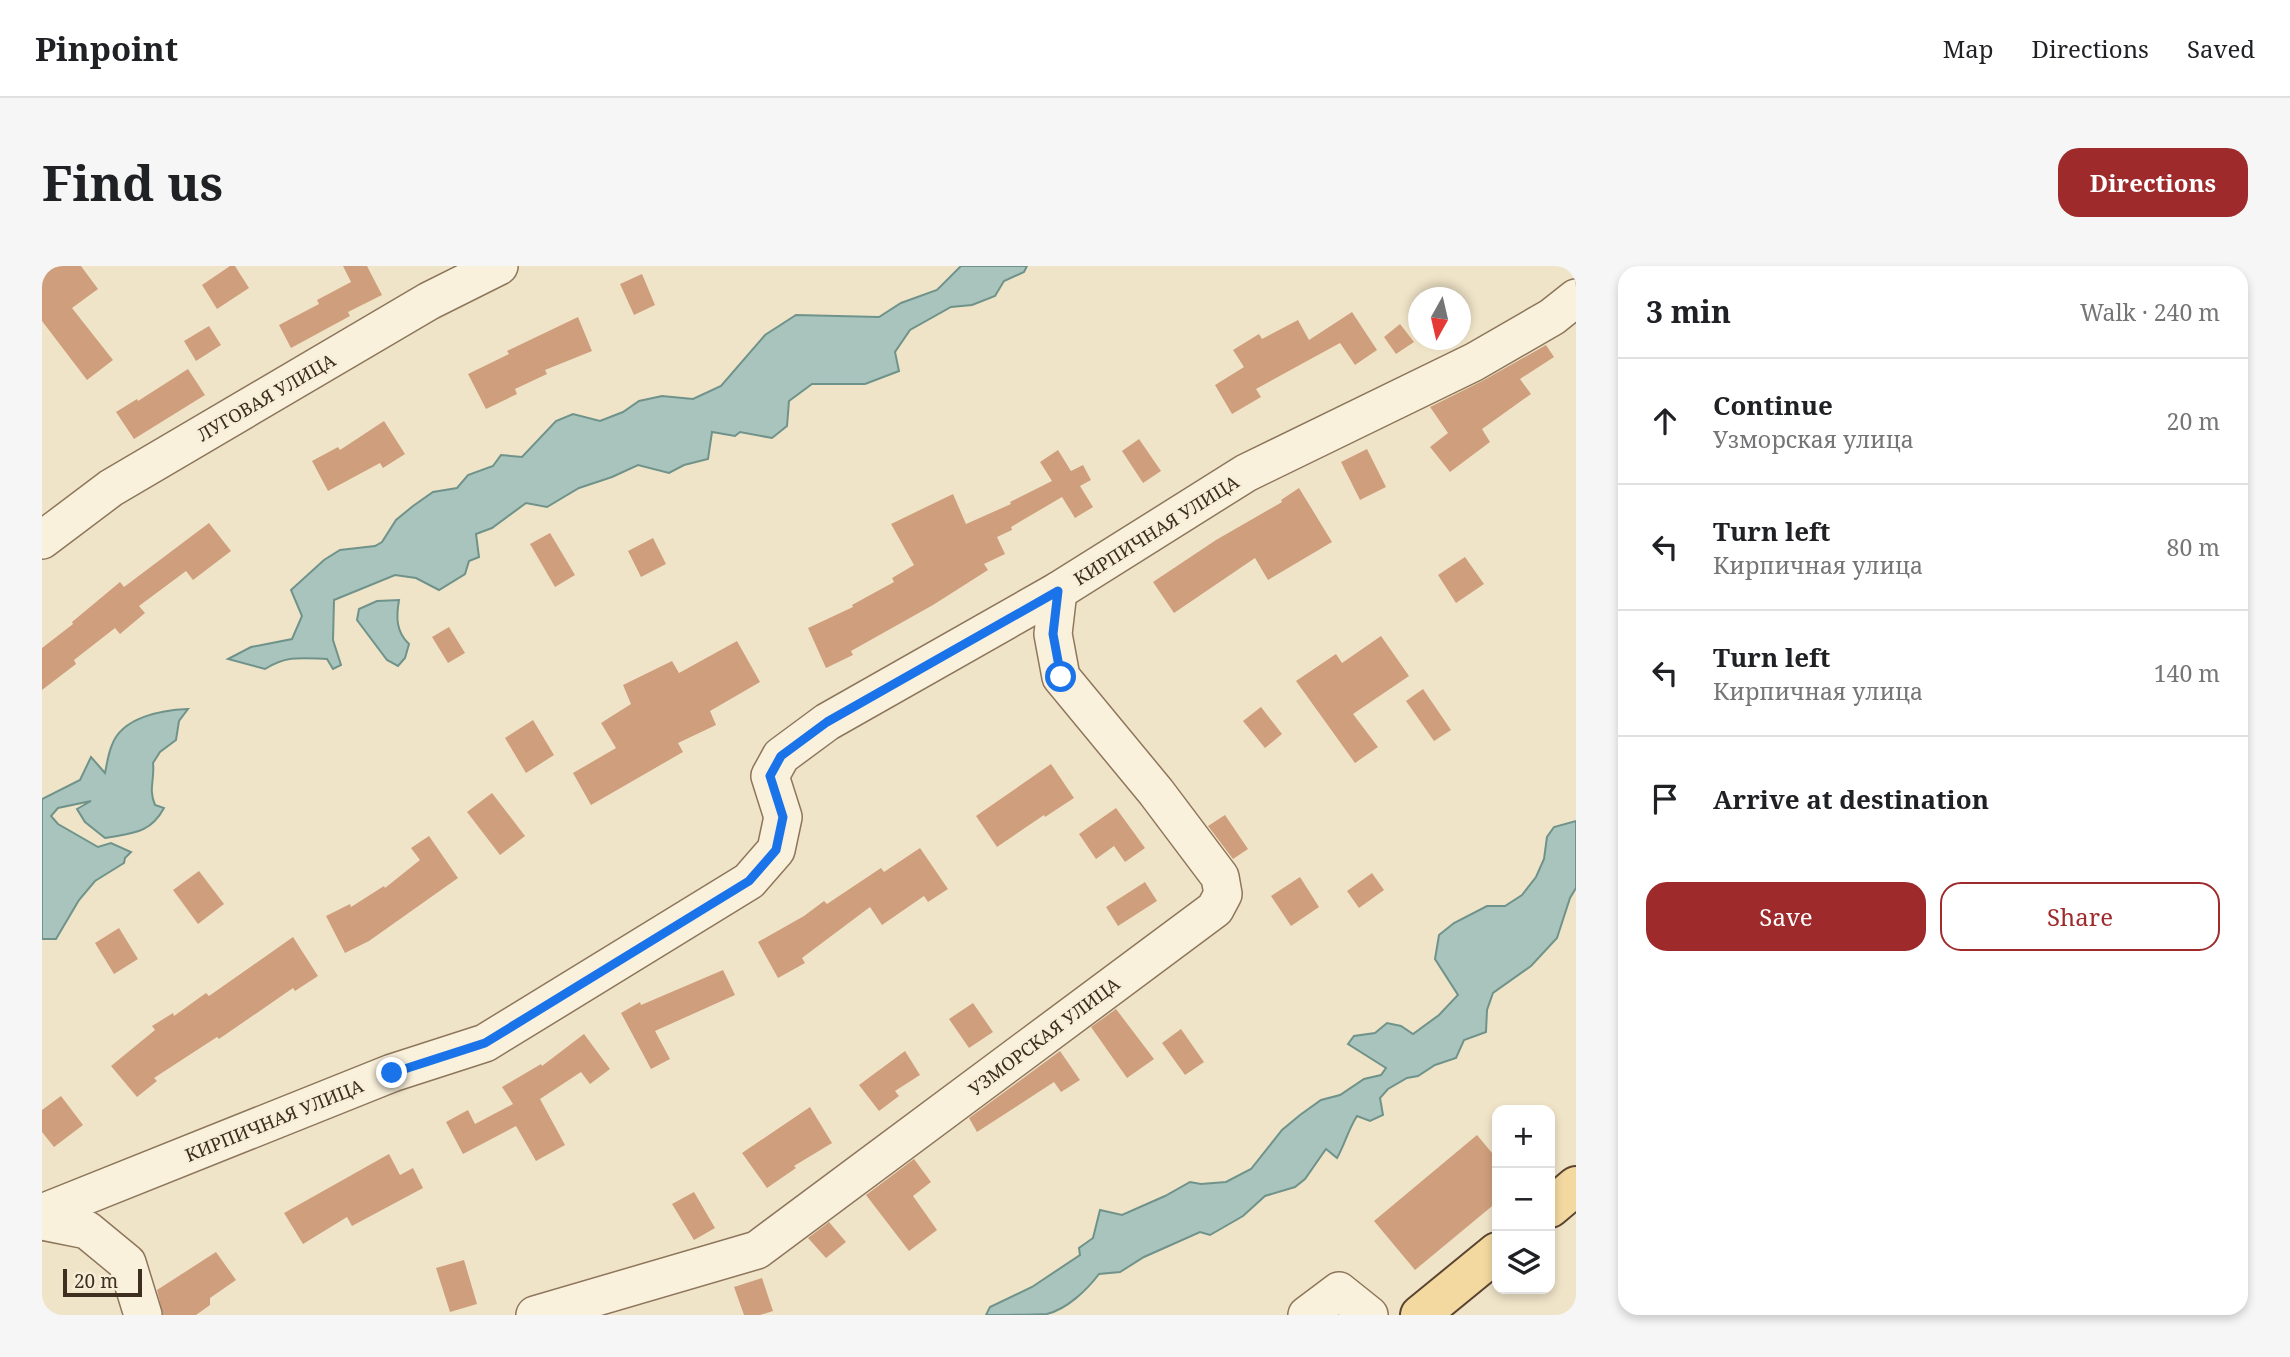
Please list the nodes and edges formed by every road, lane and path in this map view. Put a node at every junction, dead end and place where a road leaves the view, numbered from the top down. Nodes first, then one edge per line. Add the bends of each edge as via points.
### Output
1 (499, 266) edge
2 (1576, 298) edge
3 (42, 540) edge
4 (1058, 591) junction
5 (1576, 1186) edge
6 (1555, 1204) edge
7 (42, 1213) edge
8 (42, 1221) edge
9 (1492, 1257) edge
10 (1437, 1310) edge
11 (143, 1315) edge
12 (535, 1315) edge
13 (1307, 1315) edge
14 (1369, 1315) edge

1 - 3 street, ЛУГОВАЯ УЛИЦА via 429,301 111,488
2 - 4 street, КИРПИЧНАЯ УЛИЦА via 1474,362 1246,473
4 - 7 street, КИРПИЧНАЯ УЛИЦА via 827,722 781,756 770,776 783,817 776,850 749,881 485,1043 392,1073
4 - 12 street, УЗМОРСКАЯ УЛИЦА via 1053,634 1061,677 1220,877 1223,894 1215,909 757,1250
5 - 6 main road
8 - 11 street via 87,1230 127,1263
9 - 10 main road
13 - 14 street via 1339,1291

